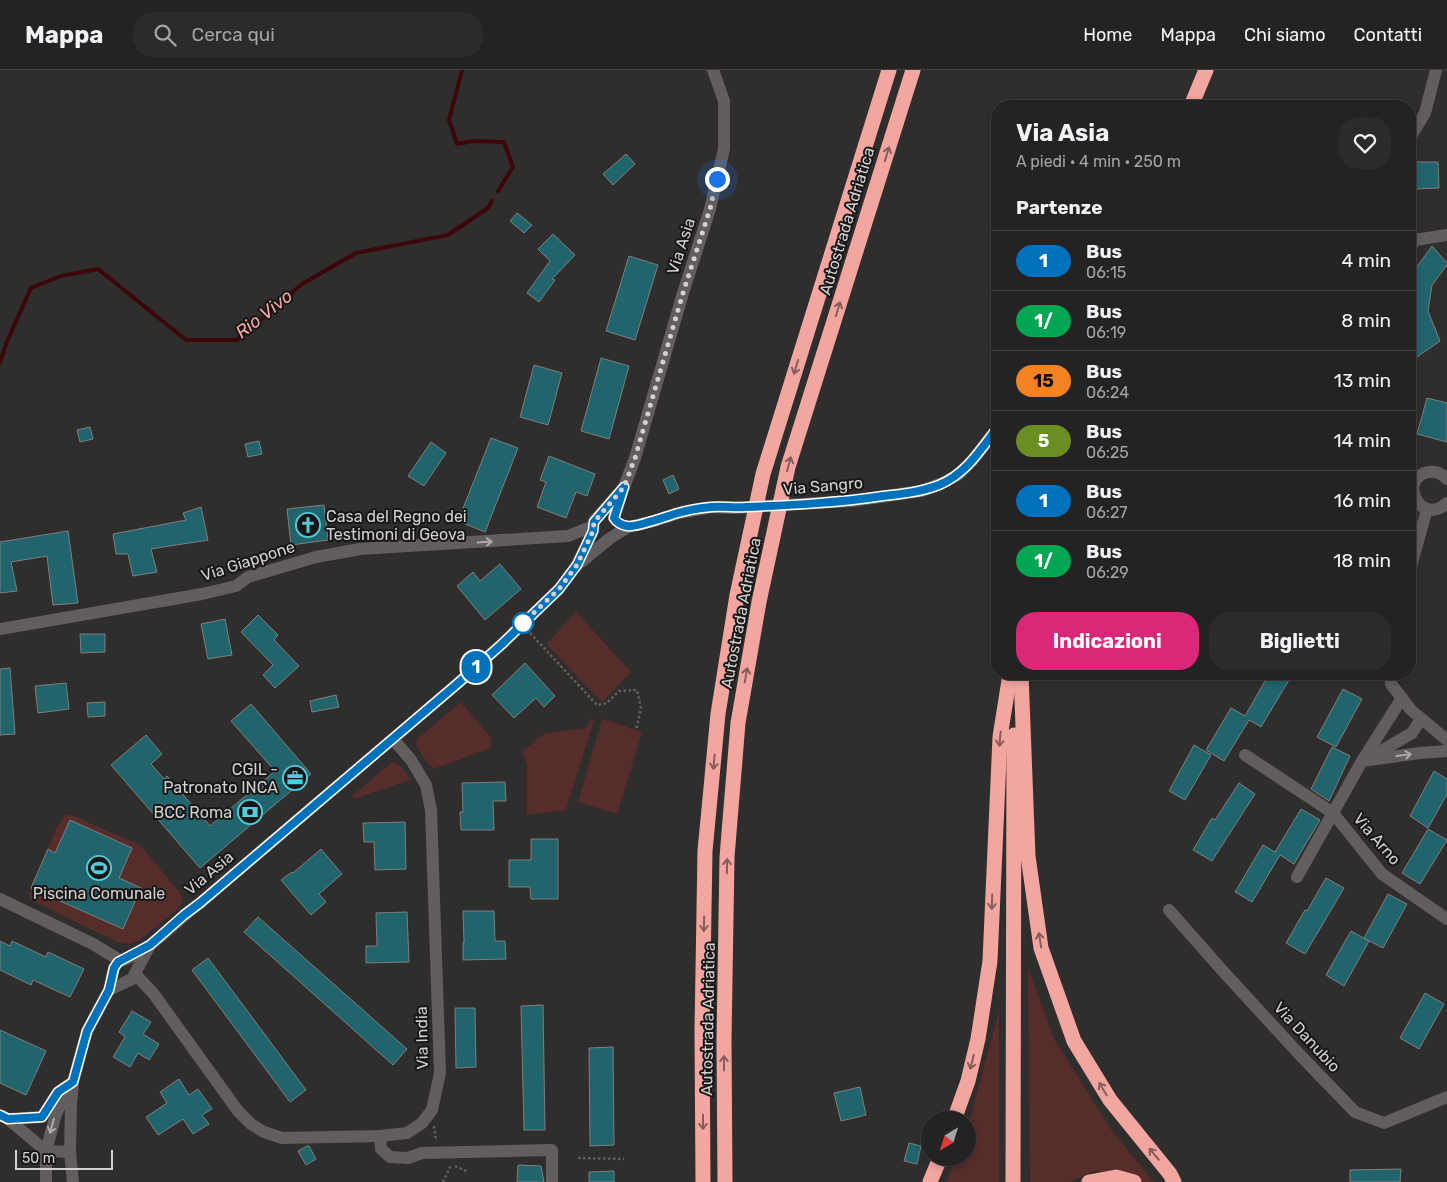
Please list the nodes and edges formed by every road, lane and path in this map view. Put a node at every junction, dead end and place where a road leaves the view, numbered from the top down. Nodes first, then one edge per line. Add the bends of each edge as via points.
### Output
1 (714, 70) edge
2 (889, 70) edge
3 (913, 70) edge
4 (1206, 70) edge
5 (1436, 70) edge
6 (1194, 100) edge
7 (1416, 128) edge
8 (1447, 235) edge
9 (1416, 240) edge
10 (991, 436) edge
11 (1416, 478) edge
12 (1447, 479) edge
13 (624, 487) junction
14 (1416, 499) edge
15 (1447, 503) edge
16 (1426, 509) junction
17 (620, 523) junction
18 (594, 525) junction
19 (568, 536) junction
20 (611, 537) junction
21 (1416, 547) edge
22 (585, 548) junction
23 (577, 565) junction
24 (522, 624) junction
25 (0, 629) edge
26 (1009, 680) edge
27 (1014, 680) edge
28 (1022, 680) edge
29 (1391, 680) edge
30 (1402, 698) junction
31 (1422, 719) junction
32 (636, 730) dead end
33 (393, 739) junction
34 (1447, 740) edge
35 (1447, 751) edge
36 (1245, 755) dead end
37 (1362, 761) junction
38 (1333, 813) junction
39 (1297, 877) dead end
40 (0, 899) edge
41 (1169, 910) dead end
42 (1447, 918) edge
43 (150, 945) junction
44 (118, 965) junction
45 (132, 977) junction
46 (109, 990) junction
47 (73, 1082) junction
48 (1447, 1096) edge
49 (957, 1111) edge
50 (4, 1117) edge
51 (380, 1136) junction
52 (46, 1151) junction
53 (70, 1152) junction
54 (578, 1158) dead end
55 (624, 1159) dead end
56 (452, 1164) dead end
57 (937, 1166) edge
58 (46, 1182) edge
59 (73, 1182) edge
60 (443, 1182) edge
61 (552, 1182) edge
62 (703, 1182) edge
63 (725, 1182) edge
64 (930, 1182) edge
65 (1013, 1182) edge
66 (1089, 1182) edge
67 (1134, 1182) edge
68 (1174, 1182) edge

1 - 13 street, Via Asia via 724,100 724,150 710,209
2 -> 62 highway, Autostrada Adriatica via 763,474 737,596 718,714 705,851
63 -> 3 highway, Autostrada Adriatica via 728,856 738,723 759,602 788,468
4 - 6 highway
5 - 7 street via 1425,113
8 - 9 street
10 - 17 street, Via Sangro via 958,475 921,491 852,501 712,507 654,521
11 - 12 street via 1430,472
13 - 17 street, Via Asia
13 - 18 street, Via Asia
14 - 16 street
15 - 16 street via 1439,509
16 - 21 street
17 - 18 street via 606,514
17 - 20 street, Via Sangro
18 - 19 street, Via Giappone
18 - 20 street via 600,538
18 - 22 street, Via Asia
19 - 22 street via 576,538
25 -> 19 street, Via Giappone via 202,594 236,586 248,576 360,549
20 - 23 street, Via Asia
22 - 23 street, Via Asia
23 - 24 street, Via Asia via 559,589
24 - 32 path via 597,706 607,703 620,691 637,690 640,708
24 - 33 street, Via Asia
26 -> 49 highway via 1000,737 990,961 978,1039
27 - 65 highway
68 -> 28 highway via 1110,1100 1074,1041 1041,948 1028,856
29 - 30 street
30 - 31 street
30 - 37 street, Via Arno
31 - 34 street
31 - 37 street via 1412,733
33 - 43 street, Via Asia
33 - 51 street, Via India via 426,785 431,810 440,1073 432,1110 422,1123 407,1133
37 -> 35 street
36 - 38 street, Via Arno
37 - 38 street, Via Arno
38 - 39 street, Via Arno
38 - 42 street, Via Arno via 1382,874
40 - 44 street via 93,944
41 - 48 street, Via Danubio via 1354,1112 1384,1123
43 - 44 street, Via Asia
43 - 45 street, Via Asia
44 - 45 street via 128,961 132,963
44 - 45 street via 114,976 117,980 123,982
44 - 46 street
45 - 46 street
45 - 51 street, Via India via 153,993 238,1111 251,1124 282,1138
46 - 47 street via 87,1031
47 - 50 street via 58,1092 42,1117
47 -> 52 street via 56,1114
47 - 53 street
50 - 52 street
51 - 61 street via 382,1149 390,1157 408,1158 422,1153 552,1150
52 - 53 street
52 - 58 street
53 - 59 street
54 - 55 path
56 - 60 path
57 - 64 highway
66 - 67 highway via 1116,1177

